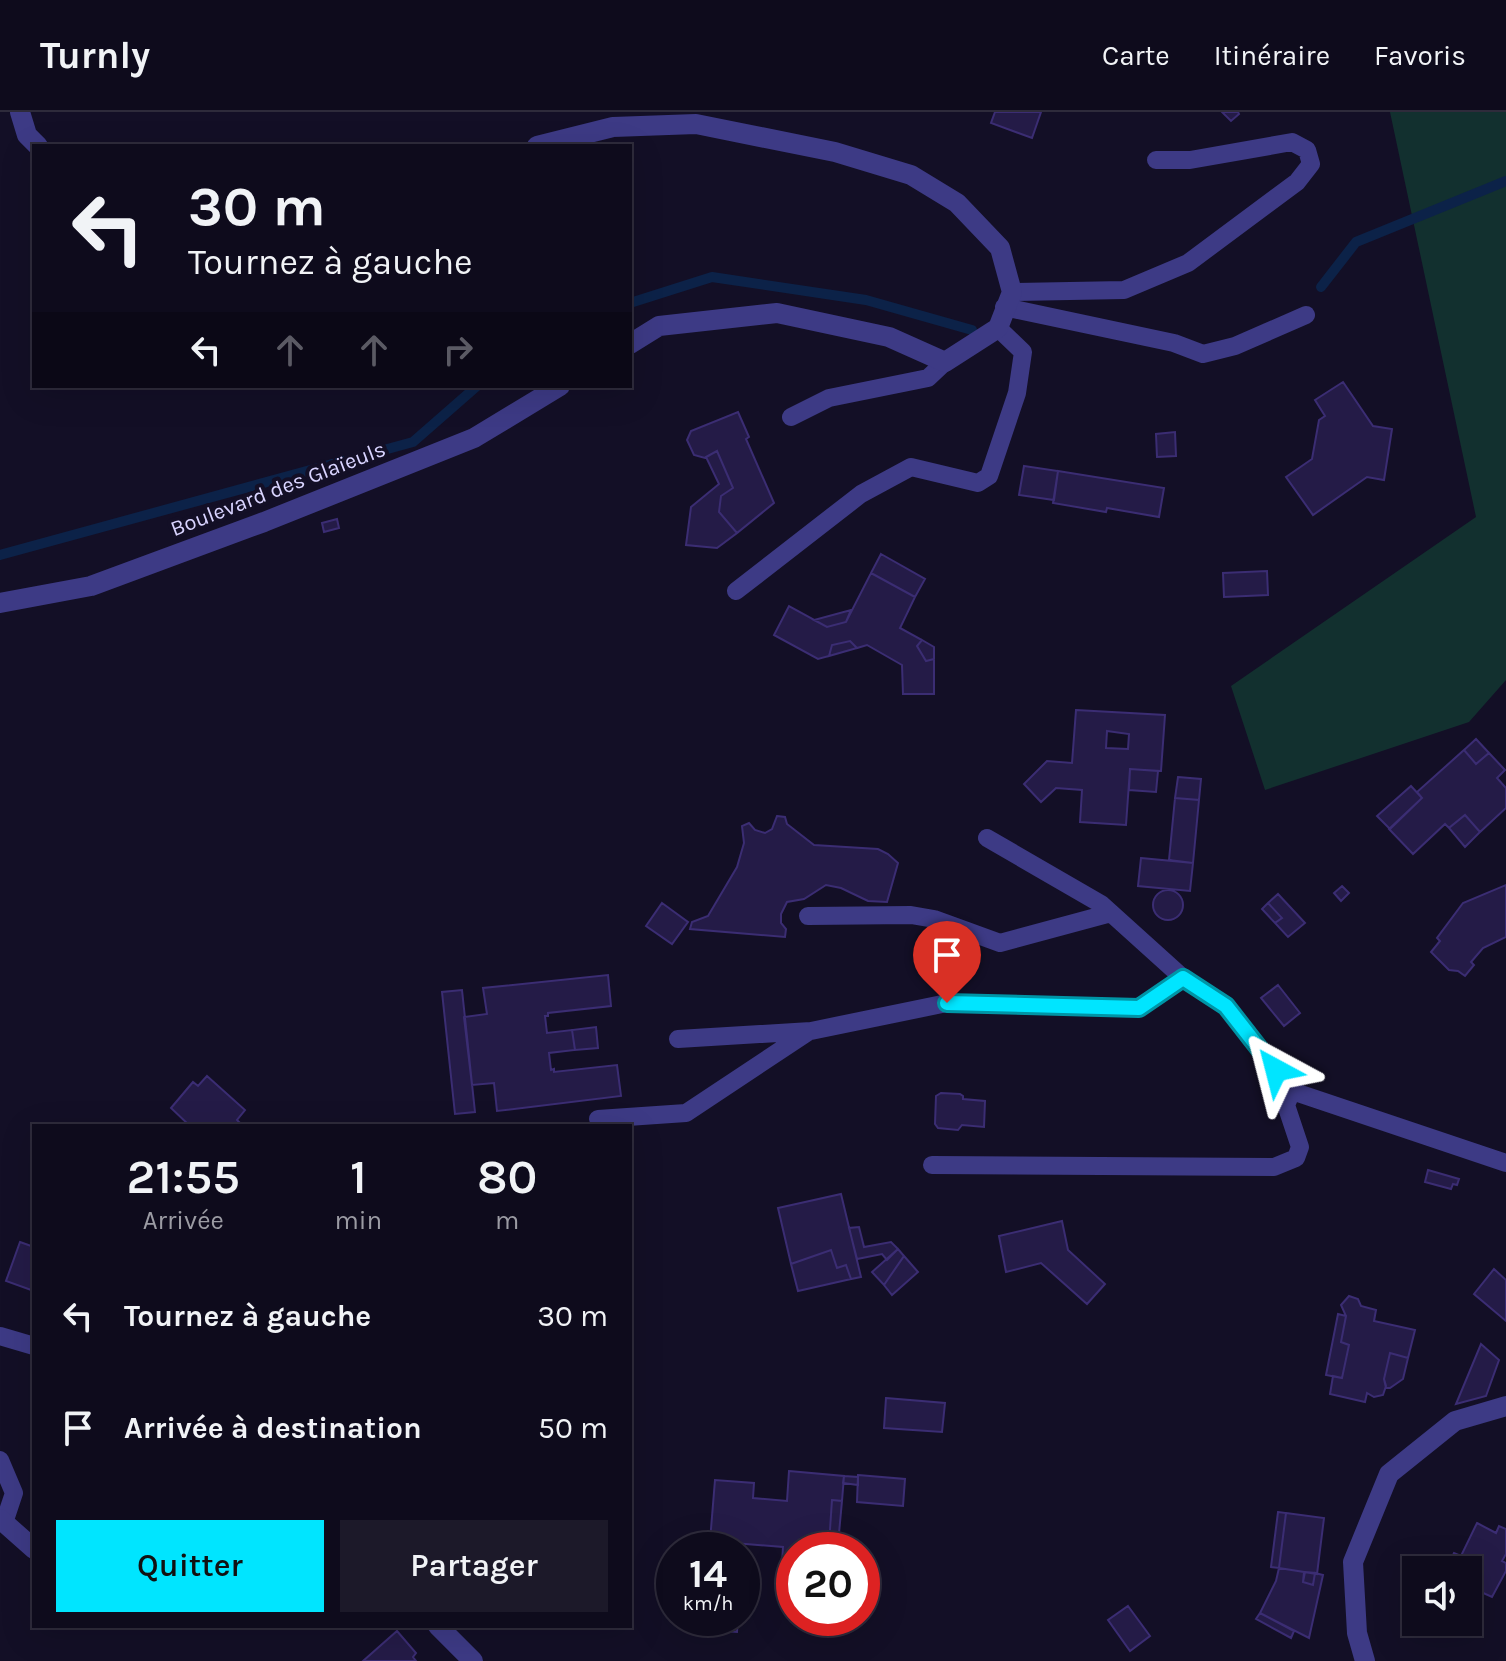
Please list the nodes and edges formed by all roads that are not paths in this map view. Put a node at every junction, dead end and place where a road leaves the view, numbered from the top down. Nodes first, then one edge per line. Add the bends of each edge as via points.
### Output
1 (20, 112) edge
2 (36, 144) edge
3 (545, 144) edge
4 (1156, 160) dead end
5 (1008, 300) junction
6 (1306, 315) dead end
7 (998, 328) junction
8 (632, 343) edge
9 (945, 362) junction
10 (557, 388) edge
11 (791, 417) dead end
12 (736, 591) dead end
13 (0, 603) edge
14 (987, 838) dead end
15 (1111, 913) junction
16 (808, 916) dead end
17 (1183, 978) junction
18 (811, 1031) junction
19 (678, 1039) dead end
20 (1292, 1091) junction
21 (598, 1119) dead end
22 (1506, 1163) edge
23 (932, 1165) dead end
24 (0, 1336) edge
25 (32, 1345) edge
26 (1506, 1406) edge
27 (0, 1460) edge
28 (2, 1521) edge
29 (32, 1547) edge
30 (440, 1628) edge
31 (473, 1661) edge
32 (1365, 1661) edge

1 - 2 street via 27,135
3 - 5 street via 613,127 696,124 835,152 911,175 957,203 1000,248
4 - 5 lane via 1190,160 1292,142 1307,150 1311,164 1297,182 1188,263 1124,290
5 - 6 lane via 1203,354
5 - 7 street
7 - 9 street
7 - 12 lane via 1023,352 1017,393 989,476 978,483 911,467 861,494
8 - 9 street via 659,326 777,313 889,337
9 - 11 lane via 928,378 829,398
10 - 13 street, Boulevard des Glaïeuls via 474,438 264,522 91,586
14 - 15 lane
15 - 16 lane via 1000,943 911,915
15 - 17 lane
17 - 18 lane via 1139,1008 947,1003
17 - 20 lane via 1226,1006
18 - 19 lane
18 - 21 lane via 686,1113
20 - 22 lane
20 - 23 lane via 1286,1105 1300,1147 1296,1158 1274,1167
24 - 25 lane
26 - 32 street via 1455,1421 1389,1474 1353,1562 1357,1633
27 - 28 lane via 14,1493
28 - 29 street
30 - 31 street

